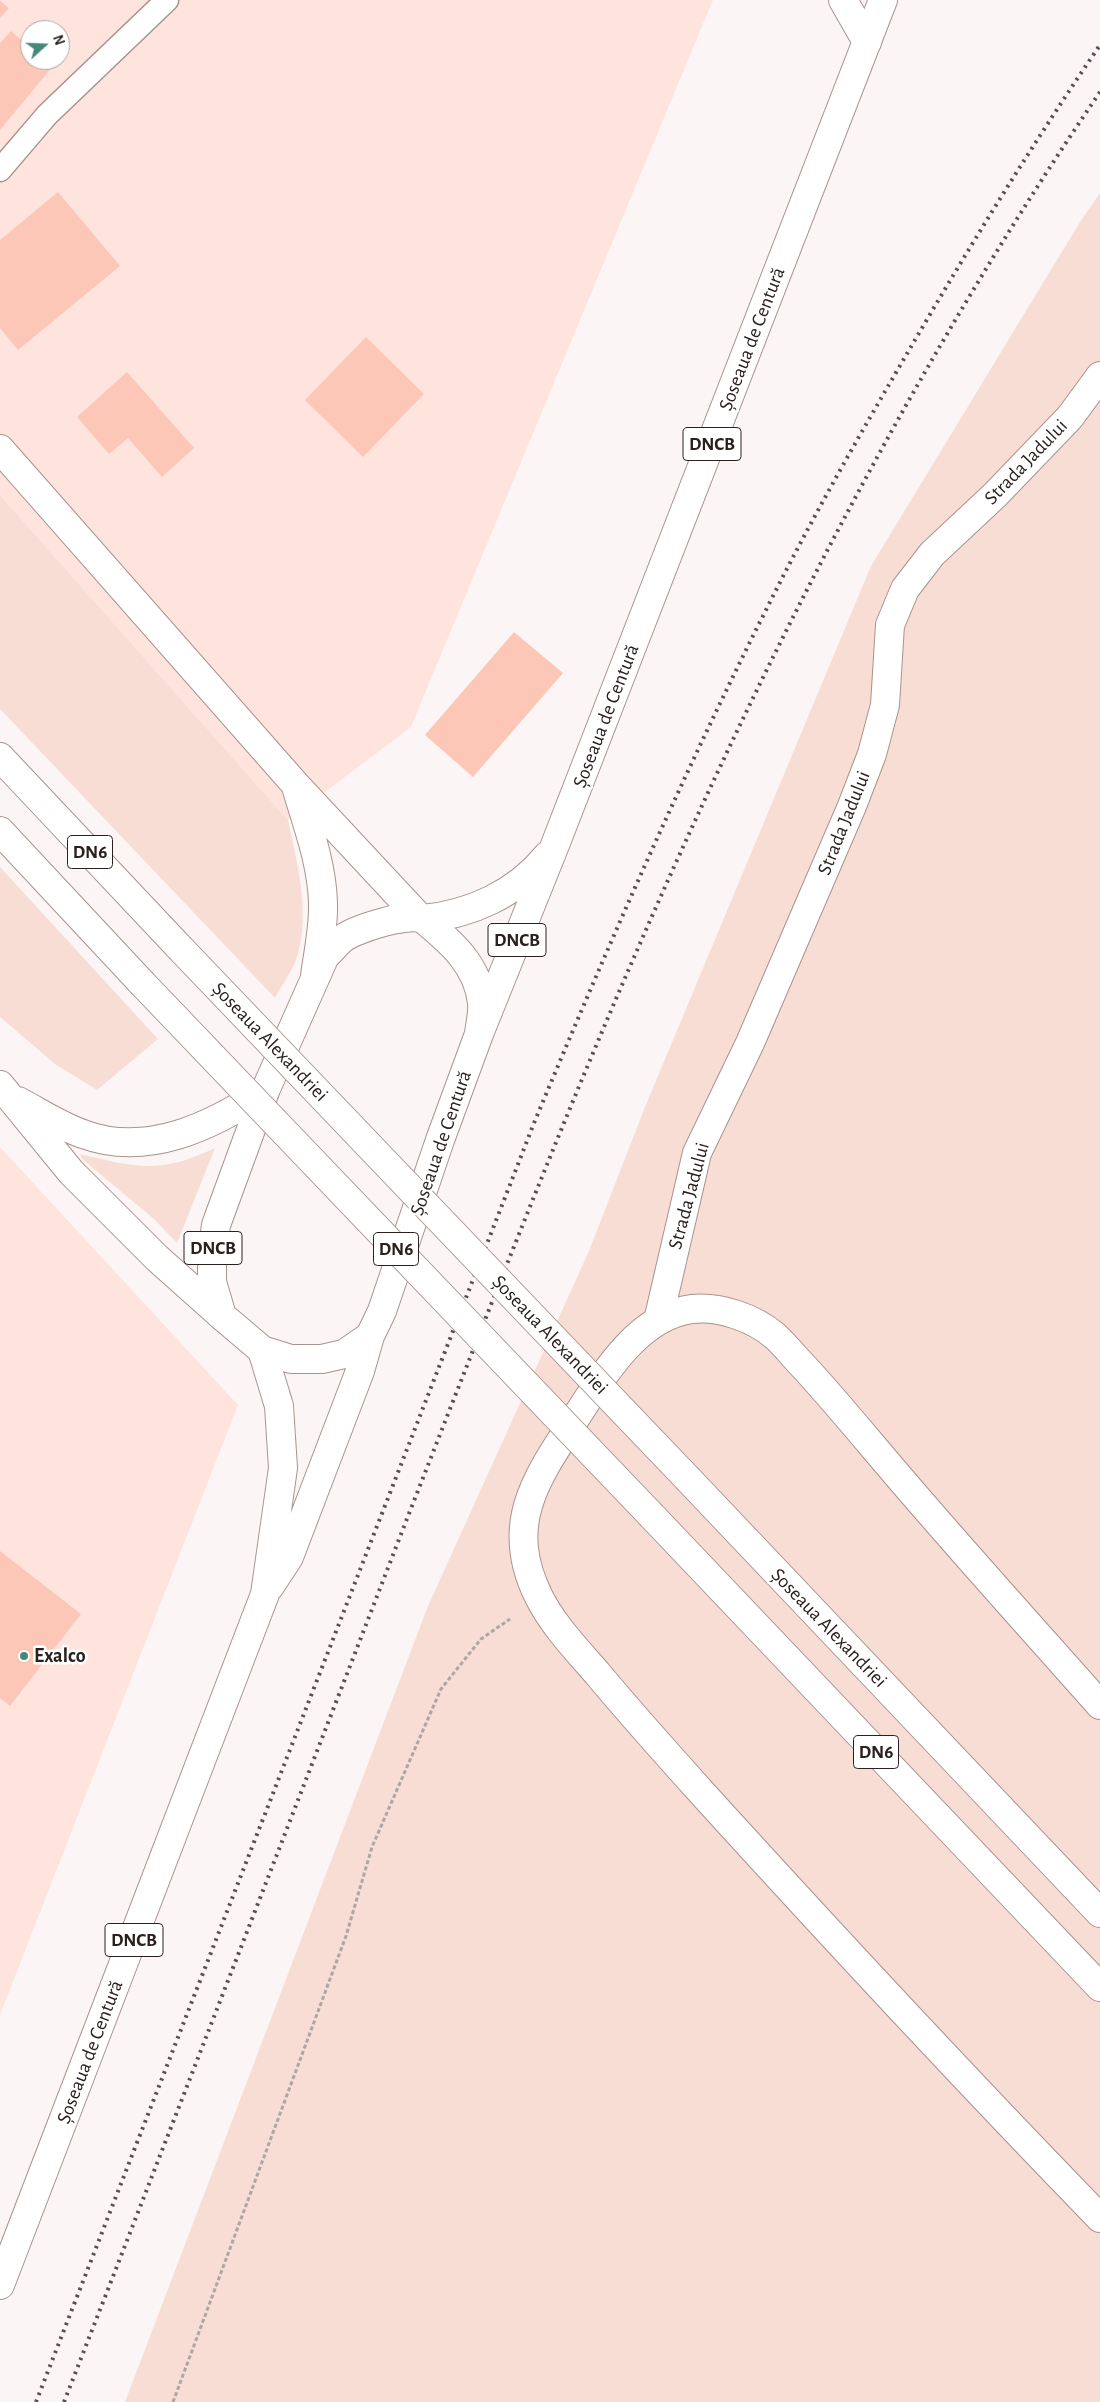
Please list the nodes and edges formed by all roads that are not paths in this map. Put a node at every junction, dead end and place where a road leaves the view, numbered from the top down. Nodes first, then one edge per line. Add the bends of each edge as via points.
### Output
1 (168, 0) edge
2 (843, 0) edge
3 (883, 0) edge
4 (867, 42) junction
5 (0, 170) edge
6 (1100, 376) edge
7 (0, 449) edge
8 (0, 756) edge
9 (295, 784) junction
10 (0, 831) edge
11 (555, 845) junction
12 (421, 918) junction
13 (315, 976) junction
14 (479, 1034) junction
15 (5, 1091) edge
16 (265, 1091) junction
17 (222, 1316) junction
18 (658, 1321) junction
19 (370, 1336) junction
20 (262, 1350) junction
21 (264, 1594) junction
22 (1100, 1705) edge
23 (1100, 1913) edge
24 (1100, 1987) edge
25 (1100, 2218) edge
26 (0, 2285) edge

1 - 5 lane via 47,115
2 - 4 main road
3 - 4 main road, Șoseaua de Centură / DNCB
4 - 11 main road, Șoseaua de Centură / DNCB
6 - 18 main road, Strada Jadului via 1070,417 995,495 932,554 905,589 890,625 885,705 872,754 754,1034 697,1153
7 - 9 main road
8 - 23 main road, Șoseaua Alexandriei / DN6, bridge
9 - 12 main road
9 - 13 main road via 321,880 323,904
10 - 24 main road, DN6, bridge
11 - 12 main road, Șoseaua de Centură / DNCB via 538,866 496,898 464,913
11 - 14 main road, Șoseaua de Centură / DNCB
12 - 13 main road, Șoseaua de Centură / DNCB via 360,929 342,939 326,956
12 - 14 main road, Șoseaua de Centură / DNCB via 452,944 467,962 478,985 482,1004
13 - 16 main road, Șoseaua de Centură / DNCB
14 - 19 main road, Șoseaua de Centură / DNCB via 382,1311
15 - 16 main road via 82,1134 108,1141 140,1143 202,1127 234,1112
15 - 17 main road via 71,1172 157,1258
16 - 17 main road, Șoseaua de Centură / DNCB via 216,1226 212,1282
17 - 20 main road, Șoseaua de Centură / DNCB
18 - 22 main road via 689,1309 714,1309 741,1316 773,1335 835,1400
18 - 25 main road via 621,1350 558,1446 531,1494 524,1514 522,1538 525,1564 539,1598 563,1633 652,1737 897,2006
19 - 20 main road, Șoseaua de Centură / DNCB via 344,1354 322,1359 291,1359
19 - 21 main road, Șoseaua de Centură / DNCB via 360,1371 289,1557
20 - 21 main road, Șoseaua de Centură / DNCB via 279,1406 283,1468
21 - 26 main road, Șoseaua de Centură / DNCB

